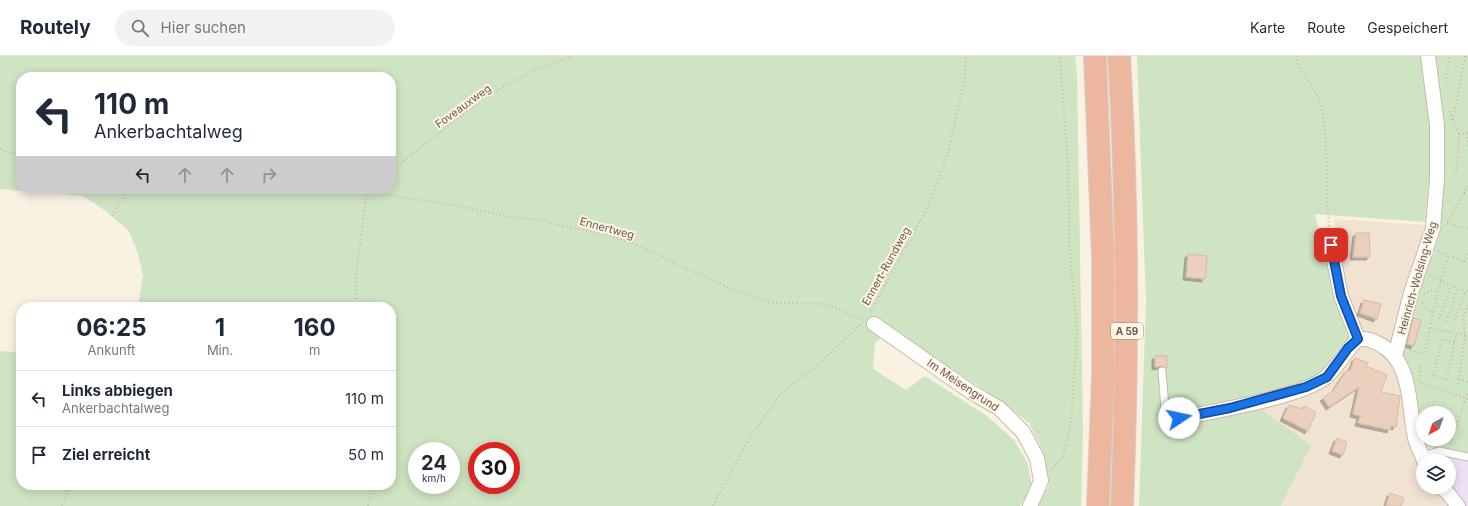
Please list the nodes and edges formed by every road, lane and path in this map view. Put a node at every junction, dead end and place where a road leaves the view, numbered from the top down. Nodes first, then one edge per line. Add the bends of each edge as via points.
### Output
1 (573, 56) edge
2 (966, 56) edge
3 (1060, 56) edge
4 (1094, 56) edge
5 (1119, 56) edge
6 (1296, 56) edge
7 (1428, 56) edge
8 (1450, 56) edge
9 (1465, 56) edge
10 (1445, 84) dead end
11 (1448, 109) dead end
12 (1453, 121) junction
13 (1459, 134) junction
14 (1468, 148) edge
15 (0, 149) edge
16 (16, 153) edge
17 (396, 167) edge
18 (1452, 178) dead end
19 (1468, 185) edge
20 (1464, 193) junction
21 (1468, 193) edge
22 (124, 194) edge
23 (367, 194) edge
24 (386, 194) edge
25 (112, 216) dead end
26 (1447, 223) junction
27 (1443, 225) dead end
28 (1468, 229) edge
29 (1331, 245) joint
30 (1434, 250) dead end
31 (1468, 252) edge
32 (1448, 255) junction
33 (1464, 262) junction
34 (1468, 263) edge
35 (1430, 277) dead end
36 (1440, 281) junction
37 (1451, 286) junction
38 (1458, 288) junction
39 (1467, 291) edge
40 (1438, 292) junction
41 (356, 302) edge
42 (1468, 305) edge
43 (1433, 312) junction
44 (1439, 319) dead end
45 (1446, 321) dead end
46 (869, 322) junction
47 (1453, 324) dead end
48 (1430, 328) junction
49 (1456, 334) junction
50 (1357, 336) junction
51 (1466, 336) edge
52 (1454, 342) junction
53 (1399, 353) junction
54 (1421, 365) dead end
55 (1162, 371) dead end
56 (1459, 379) junction
57 (1468, 382) edge
58 (1458, 384) dead end
59 (1468, 391) edge
60 (1435, 399) dead end
61 (1467, 399) edge
62 (1432, 406) edge
63 (1166, 421) joint
64 (1458, 422) joint
65 (1456, 428) edge
66 (1421, 454) edge
67 (1432, 454) edge
68 (1454, 454) edge
69 (1456, 455) edge
70 (1468, 457) edge
71 (1040, 481) junction
72 (68, 490) edge
73 (370, 490) edge
74 (1449, 494) edge
75 (62, 506) edge
76 (368, 506) edge
77 (713, 506) edge
78 (1030, 506) edge
79 (1098, 506) edge
80 (1122, 506) edge
81 (1458, 506) edge

1 - 17 path, Foveauxweg via 535,70 484,97
2 - 46 path, Ennert-Rundweg via 965,77 949,148 939,179 926,212 901,254
3 - 71 path via 1077,334 1072,422 1063,456
4 - 79 highway, A 59 via 1103,266 1103,377
5 - 80 highway, A 59 via 1125,157 1127,375
6 - 29 path via 1297,64 1321,102 1327,145 1326,208
7 - 53 street, Heinrich-Wolsing-Weg via 1437,125 1437,179 1433,228 1411,293
8 - 10 path
9 - 12 path
11 - 12 path
12 - 13 path
13 - 14 path via 1467,133
13 - 18 path via 1457,171
15 - 16 path
19 - 20 path
20 - 21 path
20 - 26 path
22 - 25 path
23 - 41 path via 356,276
24 - 46 path, Ennertweg via 538,220 610,236 633,243 689,270 772,303 826,304
26 - 27 path
26 - 28 path
29 - 50 street via 1341,296
30 - 32 path
31 - 33 path
32 - 33 path
32 - 36 path
33 - 34 path
35 - 36 path
36 - 37 path
36 - 40 path
37 - 38 path
37 - 44 path
38 - 39 path
38 - 45 path
39 - 47 path
40 - 43 path
40 - 43 path via 1428,291 1422,298 1425,309
42 - 51 path via 1463,317
43 - 48 path
46 - 71 street, Im Meisengrund via 971,392 1000,408 1023,432 1037,458
46 - 77 path, Ennert-Rundweg via 783,391 747,442
48 - 49 path
48 - 53 path via 1424,354
49 - 51 path
49 - 52 path
50 - 53 street
50 - 63 street via 1327,377 1298,390
51 - 56 path
52 - 52 path via 1446,380 1433,376 1442,340
53 - 66 street via 1415,440
54 - 61 path via 1418,378 1422,383
55 - 63 lane
56 - 57 path
56 - 58 path
59 - 61 path
60 - 62 path
61 - 64 path
64 - 65 path
67 - 68 lane via 1439,451
69 - 70 lane
71 - 78 street, Im Meisengrund
72 - 75 path
73 - 76 path
74 - 81 street

